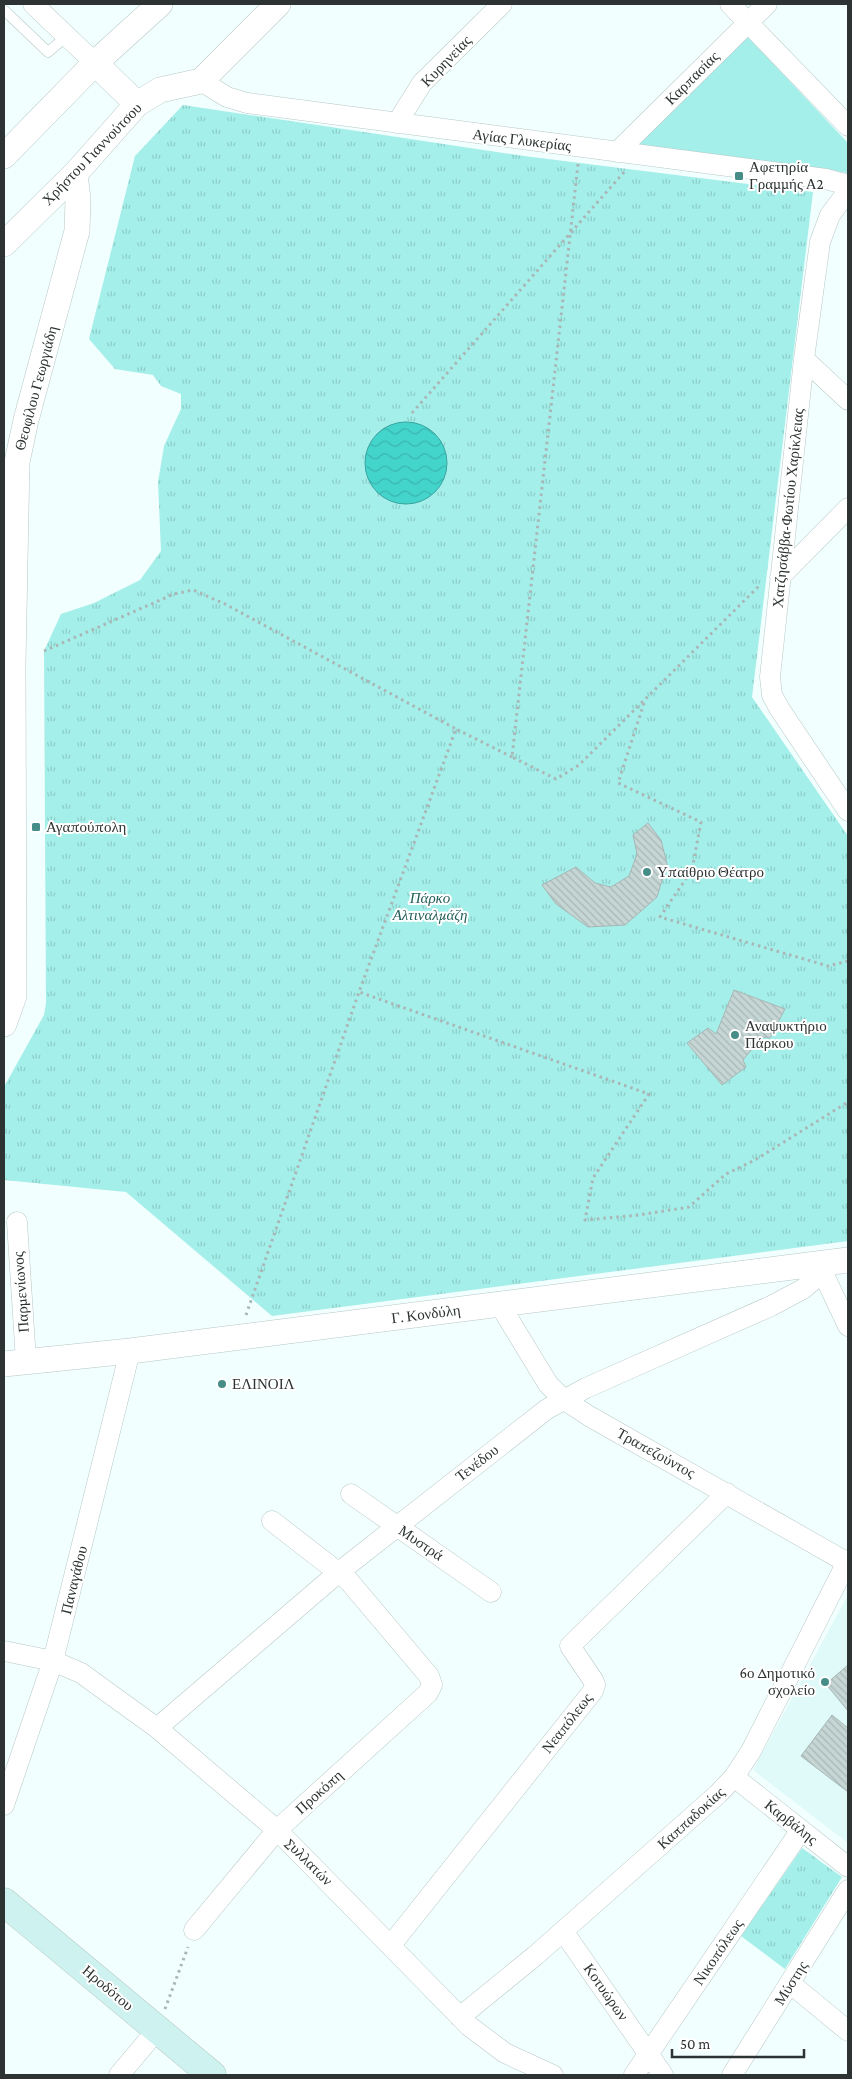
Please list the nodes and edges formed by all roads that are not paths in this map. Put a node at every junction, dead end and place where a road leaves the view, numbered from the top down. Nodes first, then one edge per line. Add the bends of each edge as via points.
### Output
1 (33, 4) edge
2 (160, 4) edge
3 (278, 4) edge
4 (502, 4) edge
5 (730, 4) edge
6 (767, 4) edge
7 (4, 10) edge
8 (748, 22) junction
9 (67, 36) junction
10 (95, 63) junction
11 (201, 81) junction
12 (137, 104) junction
13 (397, 123) junction
14 (848, 126) edge
15 (4, 156) edge
16 (622, 160) junction
17 (74, 174) junction
18 (848, 185) edge
19 (848, 191) edge
20 (4, 244) edge
21 (804, 359) junction
22 (848, 400) edge
23 (848, 508) edge
24 (773, 578) junction
25 (8, 666) edge
26 (848, 811) edge
27 (9, 932) edge
28 (4, 1024) edge
29 (17, 1222) dead end
30 (836, 1265) edge
31 (500, 1305) junction
32 (848, 1326) edge
33 (130, 1351) junction
34 (15, 1363) edge
35 (563, 1399) junction
36 (350, 1494) dead end
37 (727, 1494) junction
38 (272, 1521) dead end
39 (396, 1526) junction
40 (848, 1561) edge
41 (339, 1572) junction
42 (491, 1592) dead end
43 (4, 1651) edge
44 (53, 1661) junction
45 (157, 1728) junction
46 (734, 1778) junction
47 (4, 1805) edge
48 (277, 1830) junction
49 (801, 1830) junction
50 (848, 1867) edge
51 (848, 1890) edge
52 (4, 1902) edge
53 (194, 1930) road end
54 (563, 1931) junction
55 (391, 1945) junction
56 (791, 1984) junction
57 (460, 2017) junction
58 (157, 2030) junction
59 (848, 2031) edge
60 (649, 2053) junction
61 (119, 2075) edge
62 (212, 2075) edge
63 (553, 2075) edge
64 (634, 2075) edge
65 (664, 2075) edge
66 (732, 2075) edge

1 - 9 street
2 - 10 street
3 - 11 street
4 - 13 street, Κυρηνείας via 422,83
5 - 8 street
6 - 8 street, Καρπασίας
7 - 9 lane via 48,52
8 - 14 street
8 - 16 street, Καρπασίας
9 - 10 street
10 - 12 street
10 - 15 street
11 - 12 street, Χρήστου Γιαννούτσου via 160,90
11 - 13 street, Αγίας Γλυκερίας via 247,103
12 - 17 street, Χρήστου Γιαννούτσου
13 - 16 street, Αγίας Γλυκερίας
16 - 18 street, Αγίας Γλυκερίας via 826,179
17 - 20 street, Χρήστου Γιαννούτσου
17 - 25 street, Θεοφίλου Γεωργιάδη via 78,231 17,462
19 - 21 street, Χατζησάββα-Φωτίου Χαρίκλειας via 830,215 820,242
21 - 22 street
21 - 24 street, Χατζησάββα-Φωτίου Χαρίκλειας
23 - 24 street
24 - 26 street, Χατζησάββα-Φωτίου Χαρίκλειας via 772,695
25 - 27 street, Θεοφίλου Γεωργιάδη
27 - 28 street, Θεοφίλου Γεωργιάδη via 14,996
29 - 34 street, Παρμενίωνος
30 - 31 street, Γ. Κονδύλη
30 - 32 street
30 - 35 street, Τενέδου via 803,1289 771,1306
31 - 33 street, Γ. Κονδύλη
31 - 35 street, Τραπεζούντος via 548,1384
33 - 34 street, Γ. Κονδύλη
33 - 44 street, Παναγάθου
35 - 37 street, Τραπεζούντος
35 - 39 street, Τενέδου
36 - 39 street, Μυστρά
37 - 40 street, Τραπεζούντος
37 - 55 street, Νεαπόλεως via 570,1646 594,1680 593,1692
38 - 41 street
39 - 41 street, Τενέδου
39 - 42 street, Μυστρά
40 - 46 street, Καππαδοκίας
41 - 45 street, Τενέδου
41 - 48 street, Προκόπη via 429,1676 432,1685 428,1693
43 - 44 street, Συλλατών
44 - 45 street, Συλλατών via 92,1680
44 - 47 street, Παναγάθου
45 - 48 street, Συλλατών
46 - 49 street, Καρβάλης
46 - 54 street, Καππαδοκίας
48 - 53 street, Προκόπη
48 - 55 street, Συλλατών
49 - 50 street, Καρβάλης
49 - 60 street, Νικοπόλεως
51 - 56 street, Μύστης
52 - 58 main road, Ηροδότου
54 - 57 street, Καππαδοκίας
54 - 60 street, Κοτυώρων
55 - 57 street, Συλλατών
56 - 59 street
56 - 66 street, Μύστης
57 - 63 street, Συλλατών via 504,2052
58 - 61 street
58 - 62 main road, Ηροδότου
60 - 64 street, Νικοπόλεως
60 - 65 street, Κοτυώρων

